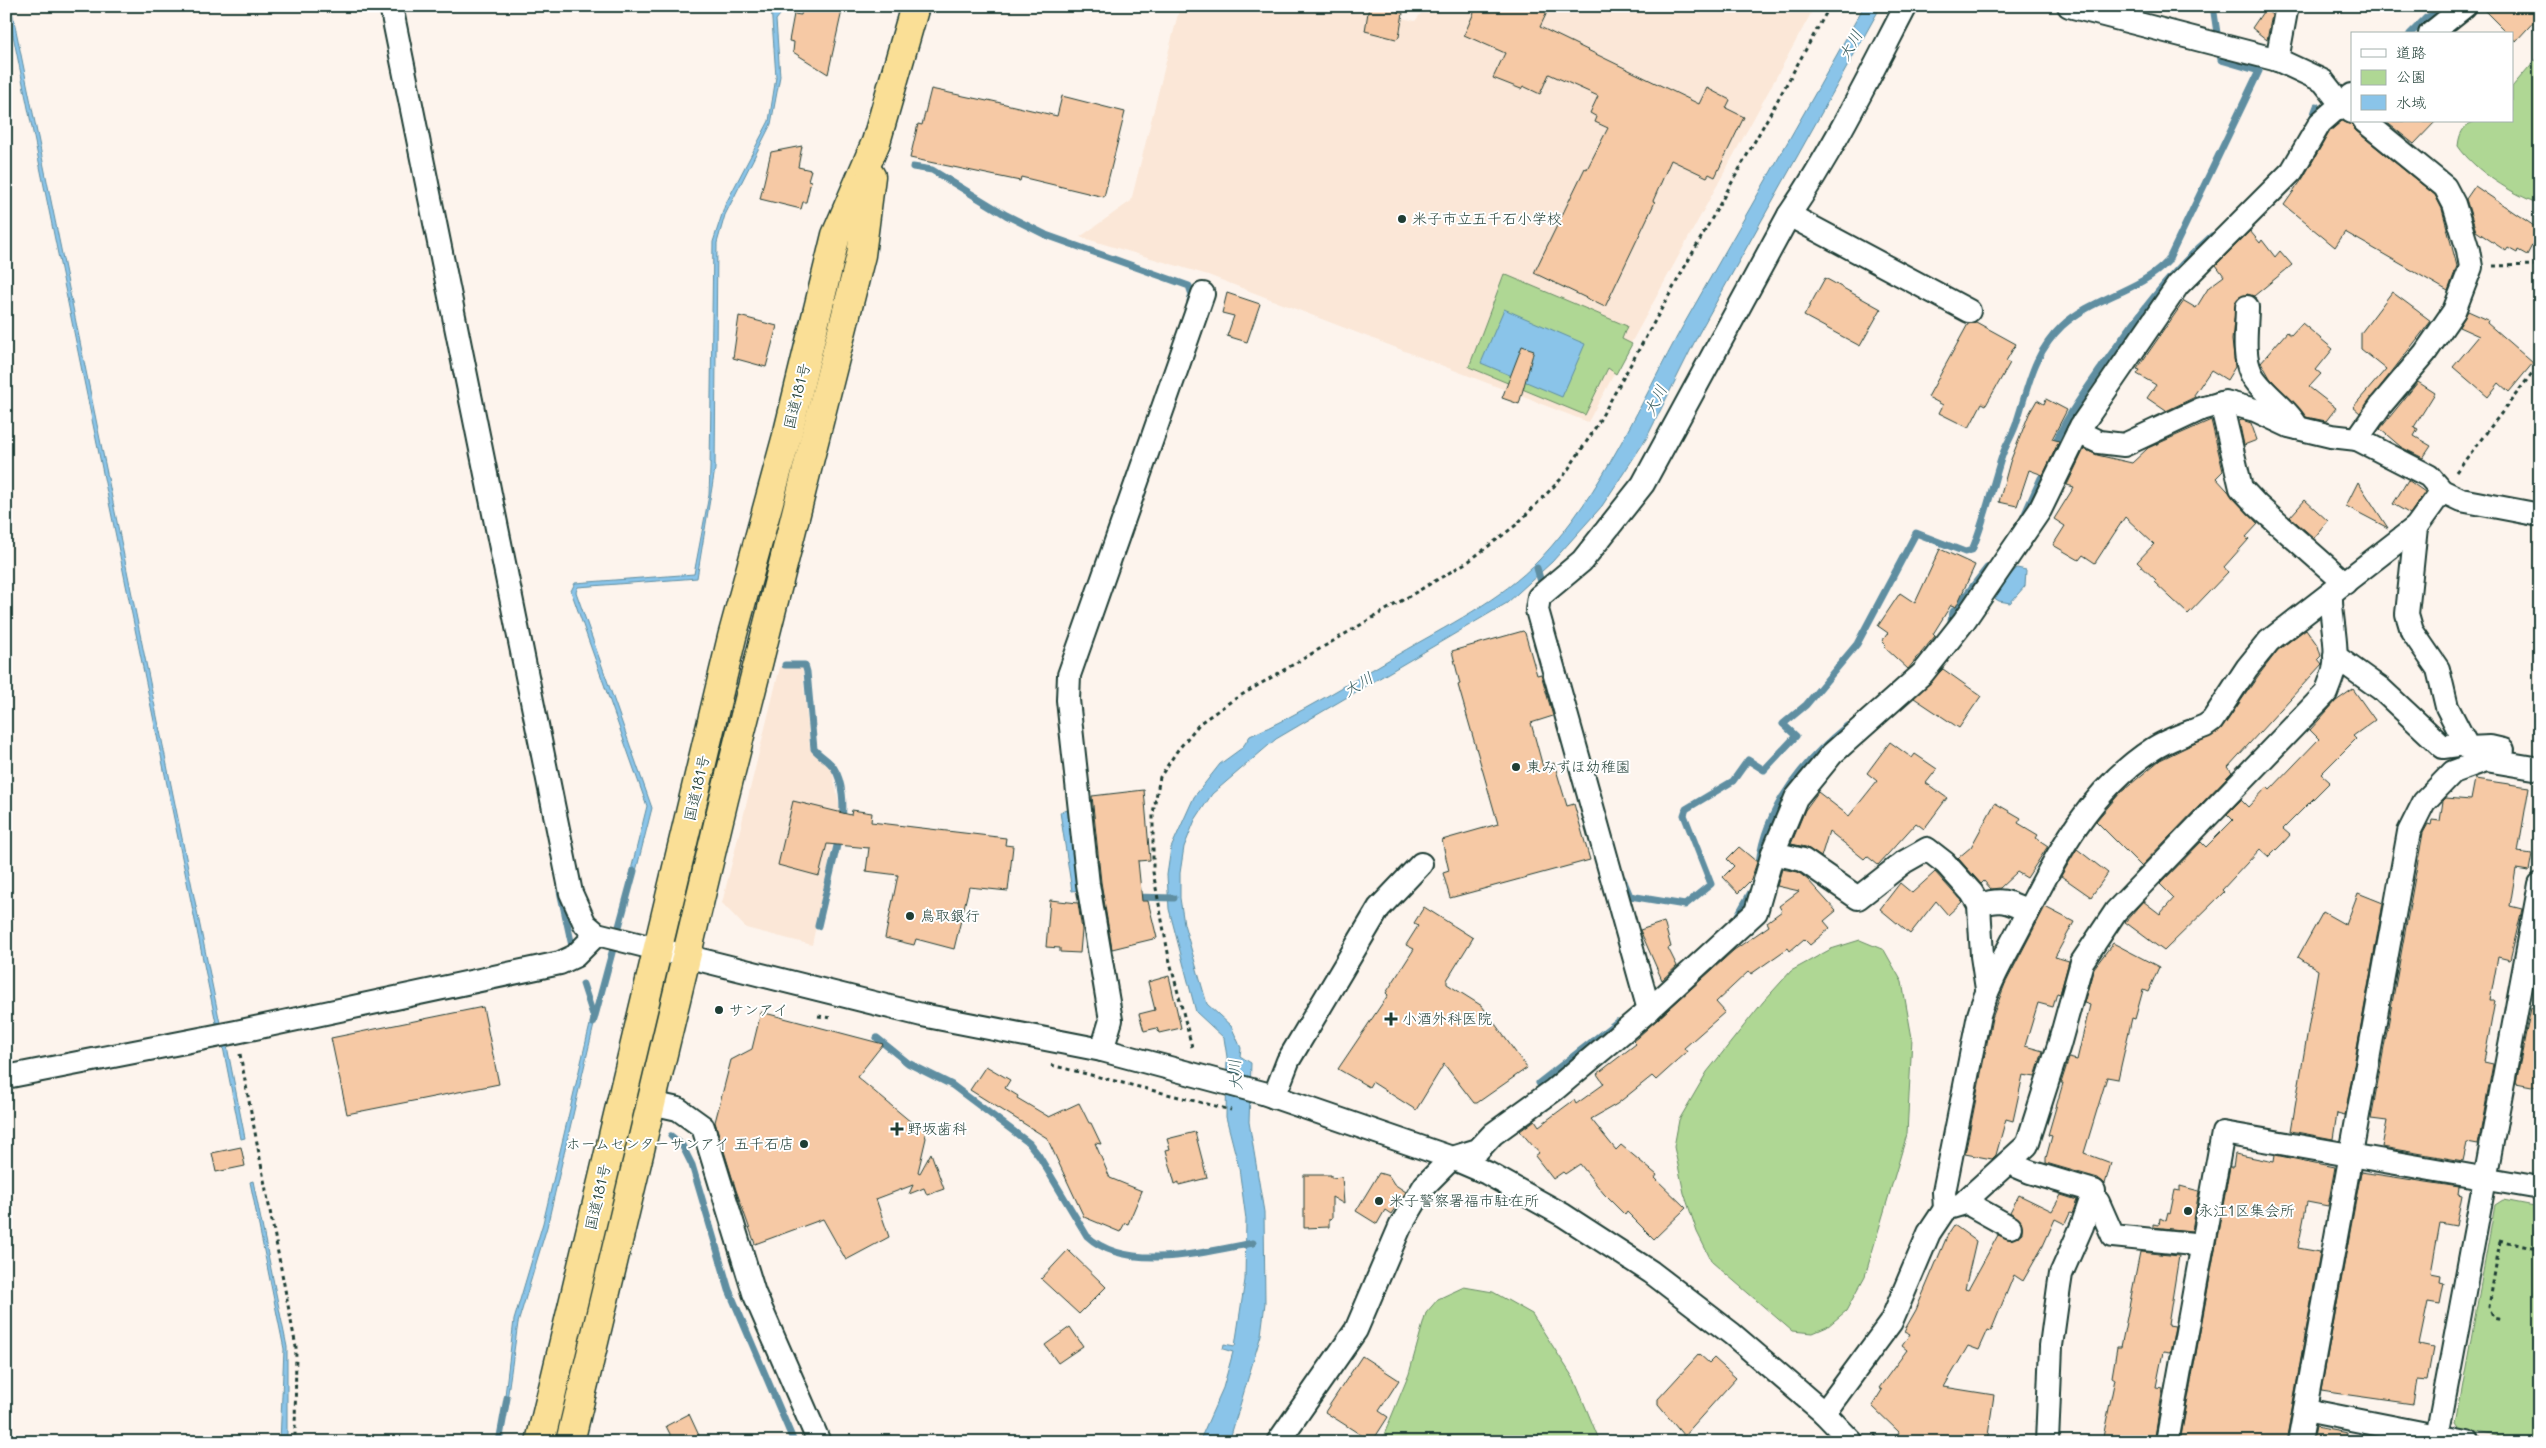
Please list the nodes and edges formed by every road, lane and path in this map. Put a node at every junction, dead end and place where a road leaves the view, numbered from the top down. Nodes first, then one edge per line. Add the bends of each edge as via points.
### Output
1 (391, 6) edge
2 (915, 6) edge
3 (1830, 6) edge
4 (1906, 6) edge
5 (2069, 6) edge
6 (2287, 6) edge
7 (2465, 6) edge
8 (2432, 32) edge
9 (2277, 60) junction
10 (2348, 104) edge
11 (2365, 122) edge
12 (876, 142) junction
13 (1789, 215) junction
14 (2540, 265) edge
15 (2471, 266) junction
16 (1203, 294) dead end
17 (2247, 307) dead end
18 (1969, 312) dead end
19 (2540, 362) edge
20 (2222, 403) junction
21 (2298, 428) junction
22 (2078, 432) junction
23 (2357, 439) junction
24 (2442, 491) junction
25 (2540, 515) edge
26 (2416, 527) junction
27 (2338, 588) junction
28 (2335, 656) junction
29 (2465, 744) junction
30 (2540, 761) edge
31 (2540, 769) edge
32 (1773, 853) junction
33 (1421, 864) dead end
34 (2540, 884) edge
35 (1979, 905) junction
36 (2028, 911) junction
37 (597, 934) junction
38 (659, 949) junction
39 (686, 956) junction
40 (1987, 989) junction
41 (1649, 1010) junction
42 (236, 1032) junction
43 (1192, 1047) dead end
44 (1102, 1050) junction
45 (6, 1077) edge
46 (1268, 1095) junction
47 (651, 1102) junction
48 (2352, 1154) junction
49 (1452, 1158) junction
50 (2009, 1163) junction
51 (2486, 1178) junction
52 (2540, 1188) edge
53 (2092, 1197) junction
54 (1967, 1200) junction
55 (1946, 1209) junction
56 (2010, 1226) dead end
57 (2493, 1239) dead end
58 (2500, 1241) junction
59 (2203, 1245) junction
60 (2540, 1250) edge
61 (2503, 1319) dead end
62 (2305, 1410) junction
63 (1824, 1413) junction
64 (294, 1435) dead end
65 (2437, 1439) edge
66 (540, 1442) edge
67 (570, 1442) edge
68 (819, 1442) edge
69 (1278, 1442) edge
70 (1852, 1442) edge
71 (2047, 1442) edge
72 (2167, 1442) edge
73 (2299, 1442) edge
74 (2467, 1442) edge

1 - 37 street via 571,893 585,924
2 - 12 highway, 国道181号
3 - 43 path via 1593,432 1563,477 1516,525 1469,562 1233,700 1200,723 1160,776 1153,813 1153,872 1168,958
4 - 13 street via 1833,142
5 - 9 street
6 - 9 street
7 - 8 street
9 - 10 street via 2323,81
10 - 22 street via 2320,124 2292,171 2178,285
11 - 15 street via 2446,187
12 - 38 highway, 国道181号 via 836,235 788,432 732,637
12 - 39 highway, 国道181号 via 861,255
13 - 18 street
13 - 41 street via 1643,484 1582,561 1539,598 1537,610
14 - 15 path
15 - 23 street via 2454,311
16 - 44 street via 1069,675 1068,700 1088,884 1111,1020
17 - 21 street via 2247,358 2252,375 2291,415
19 - 24 path
20 - 21 street via 2255,410
20 - 22 street via 2201,409 2124,445 2099,442
20 - 27 street via 2241,488
21 - 23 street
22 - 32 street via 2040,510 1964,621 1924,673 1832,754 1796,798
23 - 24 street via 2429,476
24 - 25 street via 2461,500
24 - 26 street
26 - 27 street
26 - 29 street via 2407,614 2412,631 2438,669 2447,707
27 - 28 street
27 - 36 street via 2270,641 2247,668 2212,721 2155,747 2102,791 2073,830
28 - 29 street via 2381,689 2443,748
28 - 50 street via 2326,693 2116,911 2082,962 2027,1145
29 - 30 street via 2468,748 2490,747 2533,756
31 - 48 street via 2486,760 2453,772 2424,802 2409,832
32 - 35 street via 1803,860 1858,898 1904,862 1927,849 1945,863
32 - 41 street via 1756,912
33 - 46 street via 1379,908
34 - 51 street
35 - 36 street via 1994,900 2007,901
35 - 40 street
36 - 40 street
37 - 38 street
37 - 42 street via 575,956 560,963
38 - 39 street
38 - 66 highway, 国道181号
39 - 44 street via 922,1015
39 - 47 highway, 国道181号
40 - 55 street via 1944,1192
41 - 49 street via 1554,1090 1492,1134 1478,1150
42 - 45 street
42 - 64 path via 295,1339
44 - 46 street
46 - 49 street
47 - 67 highway, 国道181号
47 - 68 street via 678,1109 703,1127 754,1293
48 - 51 street
48 - 59 street via 2223,1133
48 - 62 street
49 - 63 street via 1487,1173 1563,1215 1651,1272 1732,1334
49 - 69 street via 1425,1185 1400,1227 1356,1330
50 - 53 street via 2094,1191
50 - 54 street
51 - 52 street
51 - 65 street
53 - 59 street via 2098,1202 2113,1236
53 - 71 street via 2061,1274 2051,1346
54 - 55 street
54 - 56 street
55 - 63 street via 1929,1233 1891,1322
57 - 58 path
58 - 60 path
58 - 61 path via 2489,1307 2493,1317
59 - 72 street
62 - 65 street
62 - 73 street
63 - 70 street
65 - 74 street

